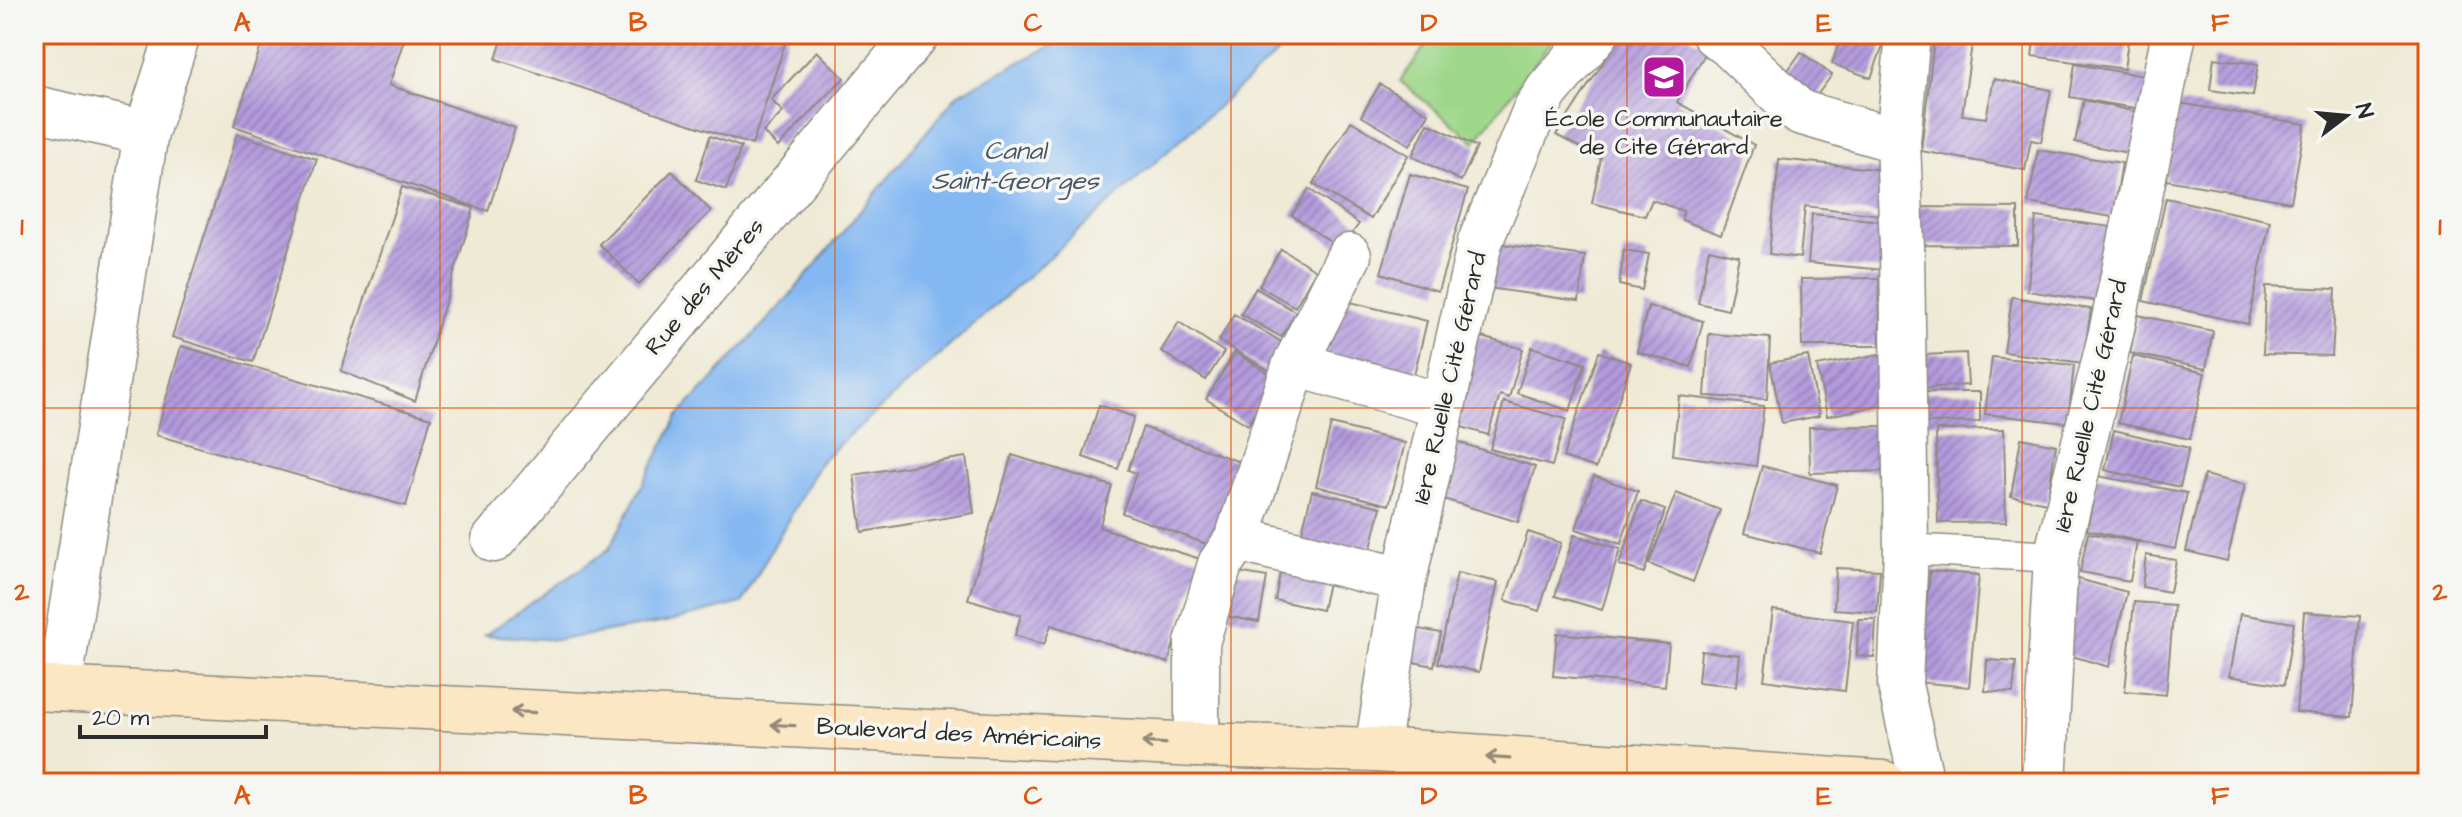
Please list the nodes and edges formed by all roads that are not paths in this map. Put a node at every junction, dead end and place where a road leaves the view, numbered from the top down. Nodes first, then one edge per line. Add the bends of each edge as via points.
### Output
1 (178, 34) edge
2 (917, 34) edge
3 (1596, 34) edge
4 (1714, 34) edge
5 (1908, 34) edge
6 (2174, 34) edge
7 (34, 108) edge
8 (146, 133) junction
9 (1898, 141) junction
10 (1349, 256) dead end
11 (1295, 364) junction
12 (1443, 406) junction
13 (1237, 539) junction
14 (494, 540) dead end
15 (1906, 549) junction
16 (2056, 557) junction
17 (1404, 580) junction
18 (47, 688) edge
19 (1197, 745) junction
20 (1377, 750) junction
21 (1883, 783) edge
22 (1922, 783) edge
23 (2044, 783) edge

1 - 8 street
2 - 14 street, Rue des Mères
3 - 12 street, 1ère Ruelle Cité Gérard via 1535,110 1492,212 1480,242
4 - 9 street via 1799,112
5 - 9 street
6 - 16 street, 1ère Ruelle Cité Gérard via 2111,333
7 - 8 street
8 - 18 street
9 - 15 street
10 - 11 street
11 - 12 street
11 - 13 street
12 - 17 street, 1ère Ruelle Cité Gérard
13 - 17 street
13 - 19 street via 1220,564 1197,643
15 - 16 lane
15 - 22 street via 1900,685
16 - 23 street, 1ère Ruelle Cité Gérard
17 - 20 street, 1ère Ruelle Cité Gérard
19 -> 18 main road, Boulevard des Américains
19 - 20 main road, Boulevard des Américains
21 -> 20 main road, Boulevard des Américains

